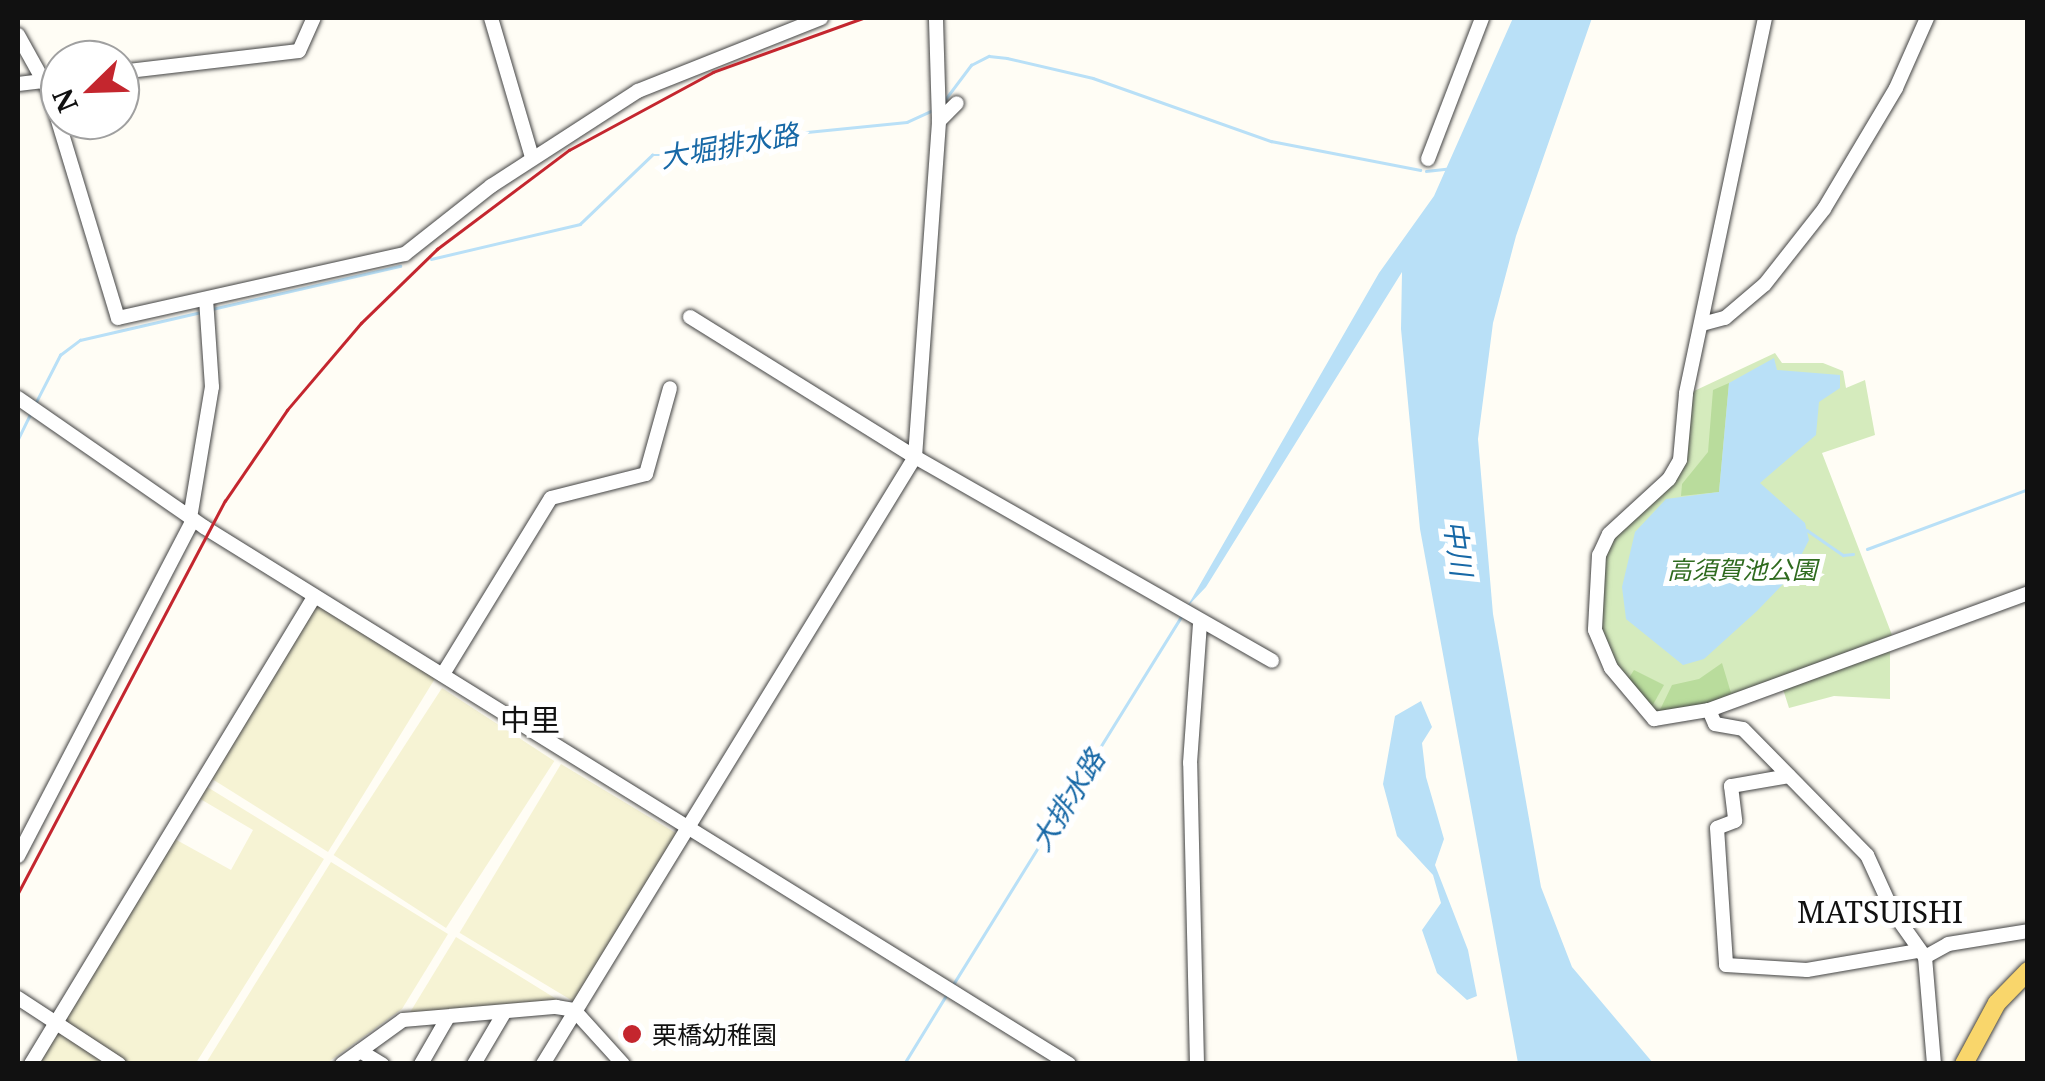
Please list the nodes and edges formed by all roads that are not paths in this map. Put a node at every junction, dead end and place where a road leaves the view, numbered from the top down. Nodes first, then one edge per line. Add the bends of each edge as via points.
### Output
1 (314, 18) edge
2 (490, 18) edge
3 (820, 18) edge
4 (936, 18) edge
5 (1482, 18) edge
6 (1765, 18) edge
7 (1927, 18) edge
8 (797, 21) edge
9 (18, 35) edge
10 (40, 64) edge
11 (140, 70) edge
12 (957, 102) dead end
13 (938, 121) junction
14 (69, 140) edge
15 (532, 157) junction
16 (1428, 159) dead end
17 (206, 300) junction
18 (690, 317) dead end
19 (1702, 324) junction
20 (670, 388) dead end
21 (28, 406) edge
22 (915, 457) junction
23 (191, 519) junction
24 (2028, 594) edge
25 (314, 597) junction
26 (1197, 623) junction
27 (1272, 661) dead end
28 (443, 674) junction
29 (1709, 710) junction
30 (1788, 776) junction
31 (689, 828) junction
32 (18, 856) edge
33 (2028, 930) edge
34 (1921, 954) junction
35 (2028, 972) edge
36 (18, 998) edge
37 (574, 1010) junction
38 (504, 1013) junction
39 (448, 1017) junction
40 (53, 1022) junction
41 (360, 1051) junction
42 (618, 1061) edge
43 (31, 1064) edge
44 (119, 1064) edge
45 (342, 1064) edge
46 (382, 1064) edge
47 (421, 1064) edge
48 (474, 1064) edge
49 (544, 1064) edge
50 (1069, 1064) edge
51 (1198, 1064) edge
52 (1934, 1064) edge
53 (1964, 1064) edge

1 - 11 street via 299,51
2 - 15 street
3 - 8 street
4 - 13 street
5 - 16 street
6 - 19 street
7 - 19 street via 1896,88 1824,209 1765,284 1724,318
8 - 15 street via 638,92
9 - 10 street
12 - 13 street
13 - 22 street
14 - 17 street via 118,318
15 - 17 street via 405,254
17 - 23 street via 212,387
18 - 22 street
19 - 29 street via 1680,460 1669,479 1609,534 1592,593 1606,659 1654,719
20 - 28 street via 646,474 551,498
21 - 23 street
22 - 26 street
22 - 31 street
23 - 25 street
23 - 32 street
24 - 29 street
25 - 28 street
25 - 40 street
26 - 27 street
26 - 51 street via 1190,763
28 - 31 street
29 - 30 street via 1715,724 1742,728
30 - 34 street via 1867,855
30 - 34 street via 1732,786 1735,821 1718,828 1726,965 1807,970
31 - 37 street
31 - 50 street
33 - 34 street
34 - 52 street
35 - 53 main road via 1989,1015
36 - 40 street
37 - 38 street
37 - 42 street
37 - 49 street
38 - 39 street
38 - 48 street
39 - 41 street via 403,1020
39 - 47 street
40 - 43 street
40 - 44 street
41 - 45 street
41 - 46 street

